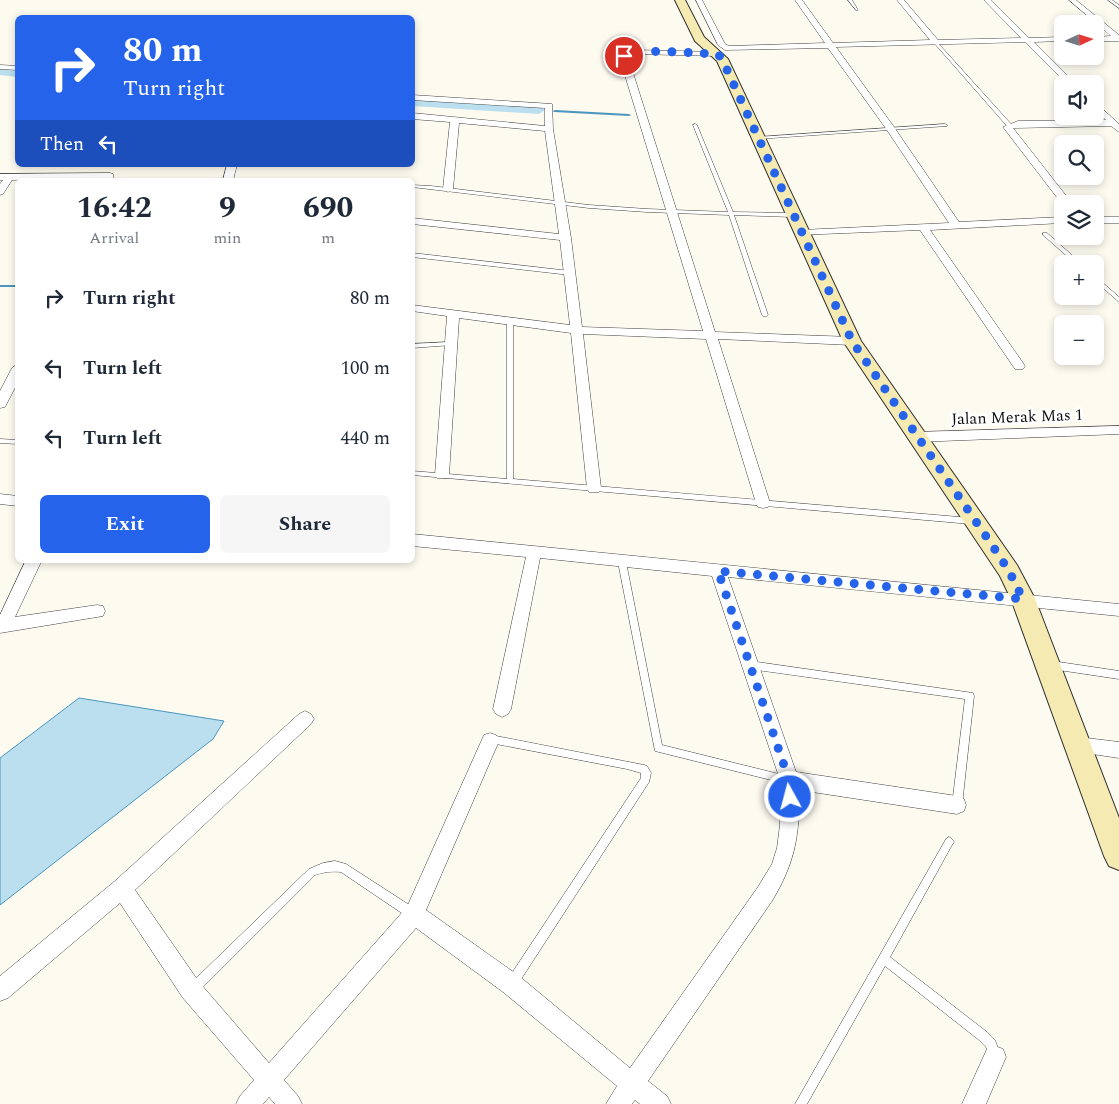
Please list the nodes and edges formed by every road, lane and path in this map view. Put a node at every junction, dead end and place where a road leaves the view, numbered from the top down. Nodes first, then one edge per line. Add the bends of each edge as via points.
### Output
1 (680, 0) edge
2 (699, 0) edge
3 (798, 0) edge
4 (850, 0) edge
5 (900, 0) edge
6 (987, 0) edge
7 (1072, 0) edge
8 (1110, 0) edge
9 (1119, 7) edge
10 (857, 9) dead end
11 (1054, 39) edge
12 (1104, 39) edge
13 (1119, 39) edge
14 (1026, 40) junction
15 (936, 42) junction
16 (830, 46) junction
17 (718, 54) junction
18 (0, 67) edge
19 (15, 68) edge
20 (1063, 75) edge
21 (415, 96) edge
22 (1104, 114) edge
23 (415, 116) edge
24 (455, 120) junction
25 (694, 125) dead end
26 (945, 125) dead end
27 (1009, 125) junction
28 (1116, 126) edge
29 (549, 129) junction
30 (891, 129) junction
31 (757, 138) junction
32 (4, 177) edge
33 (109, 178) edge
34 (415, 186) edge
35 (448, 189) junction
36 (0, 192) edge
37 (1060, 195) edge
38 (561, 204) junction
39 (670, 211) junction
40 (731, 214) junction
41 (792, 215) junction
42 (1054, 220) edge
43 (1104, 220) edge
44 (1119, 220) edge
45 (415, 221) edge
46 (955, 224) junction
47 (922, 227) junction
48 (801, 233) junction
49 (1045, 234) dead end
50 (566, 238) junction
51 (415, 255) edge
52 (1069, 255) edge
53 (570, 273) junction
54 (1104, 286) edge
55 (1119, 300) edge
56 (415, 308) edge
57 (453, 314) junction
58 (765, 315) dead end
59 (510, 322) junction
60 (578, 330) junction
61 (710, 335) junction
62 (852, 341) junction
63 (450, 344) junction
64 (415, 346) edge
65 (1019, 366) dead end
66 (15, 374) edge
67 (0, 404) edge
68 (1119, 430) edge
69 (916, 437) junction
70 (0, 440) edge
71 (15, 442) edge
72 (415, 473) edge
73 (442, 475) junction
74 (510, 481) junction
75 (594, 488) junction
76 (0, 499) edge
77 (15, 501) edge
78 (763, 503) junction
79 (976, 521) junction
80 (415, 540) edge
81 (534, 553) junction
82 (622, 562) junction
83 (32, 563) edge
84 (718, 571) junction
85 (1023, 599) junction
86 (1119, 610) edge
87 (97, 611) dead end
88 (1, 626) edge
89 (750, 665) junction
90 (1048, 665) junction
91 (1119, 675) edge
92 (502, 709) dead end
93 (305, 719) dead end
94 (490, 741) joint
95 (1078, 745) junction
96 (1119, 750) edge
97 (789, 780) junction
98 (957, 805) joint
99 (1114, 829) edge
100 (949, 842) dead end
101 (1119, 856) edge
102 (122, 888) junction
103 (414, 914) junction
104 (884, 958) junction
105 (511, 984) junction
106 (0, 990) edge
107 (191, 990) junction
108 (995, 1057) joint
109 (269, 1080) junction
110 (631, 1083) junction
111 (248, 1104) edge
112 (290, 1104) edge
113 (618, 1104) edge
114 (659, 1104) edge
115 (802, 1104) edge
116 (974, 1104) edge

1 - 17 street via 700,39
2 - 16 street via 724,47
3 - 16 street
4 - 10 lane
5 - 15 street
6 - 14 street
7 - 13 street
8 - 9 lane
11 - 14 street
12 - 13 street
14 - 15 street
14 - 20 street
15 - 16 street
15 - 27 lane
16 - 30 street
17 - 31 street
17 - 39 street via 635,52 624,56
18 - 19 street
21 - 29 street via 549,106
22 - 28 street
23 - 24 street
24 - 29 street
24 - 35 street
25 - 40 lane
26 - 30 lane
27 - 28 street
27 - 37 street via 1008,130
29 - 38 street
30 - 31 lane
30 - 46 street
31 - 41 street
32 - 33 street
32 - 36 street
34 - 35 lane
35 - 38 lane
38 - 39 lane
38 - 50 street
39 - 40 lane
39 - 61 street
40 - 41 lane
40 - 58 lane
41 - 48 street
42 - 46 street
43 - 44 street
45 - 50 street
46 - 47 street
47 - 48 street
47 - 65 street
48 - 62 street
49 - 52 lane
50 - 53 street
51 - 53 lane
53 - 60 street
54 - 55 lane
56 - 57 street
57 - 59 street
57 - 63 street
59 - 60 street
59 - 74 lane
60 - 61 street
60 - 75 street
61 - 62 street
61 - 78 street
62 - 69 street
63 - 64 lane
63 - 73 street
66 - 67 street
68 - 69 street, Jalan Merak Mas 1
69 - 79 street
70 - 71 lane
72 - 73 lane
73 - 74 lane
74 - 75 lane
75 - 78 lane
76 - 77 street
78 - 79 lane
79 - 85 street
80 - 81 street
81 - 82 street
81 - 92 street
82 - 84 street
82 - 97 lane via 658,748
83 - 88 street
84 - 85 street
84 - 89 street
85 - 86 street
85 - 90 street
87 - 88 street
89 - 97 street
89 - 98 lane via 970,696
90 - 91 lane
90 - 95 street
93 - 102 street
94 - 103 street
94 - 105 lane via 628,765 644,769 646,773 646,779
95 - 96 street
95 - 99 street
97 - 98 street
97 - 110 street via 790,815 780,868
99 - 101 street
100 - 104 lane
102 - 106 street
102 - 107 street
103 - 105 street
103 - 107 lane via 343,867 322,868 312,872
103 - 109 street
104 - 108 lane via 983,1036
104 - 115 lane
105 - 110 street
107 - 109 street
108 - 116 street
109 - 111 street
109 - 112 street
110 - 113 street
110 - 114 street

